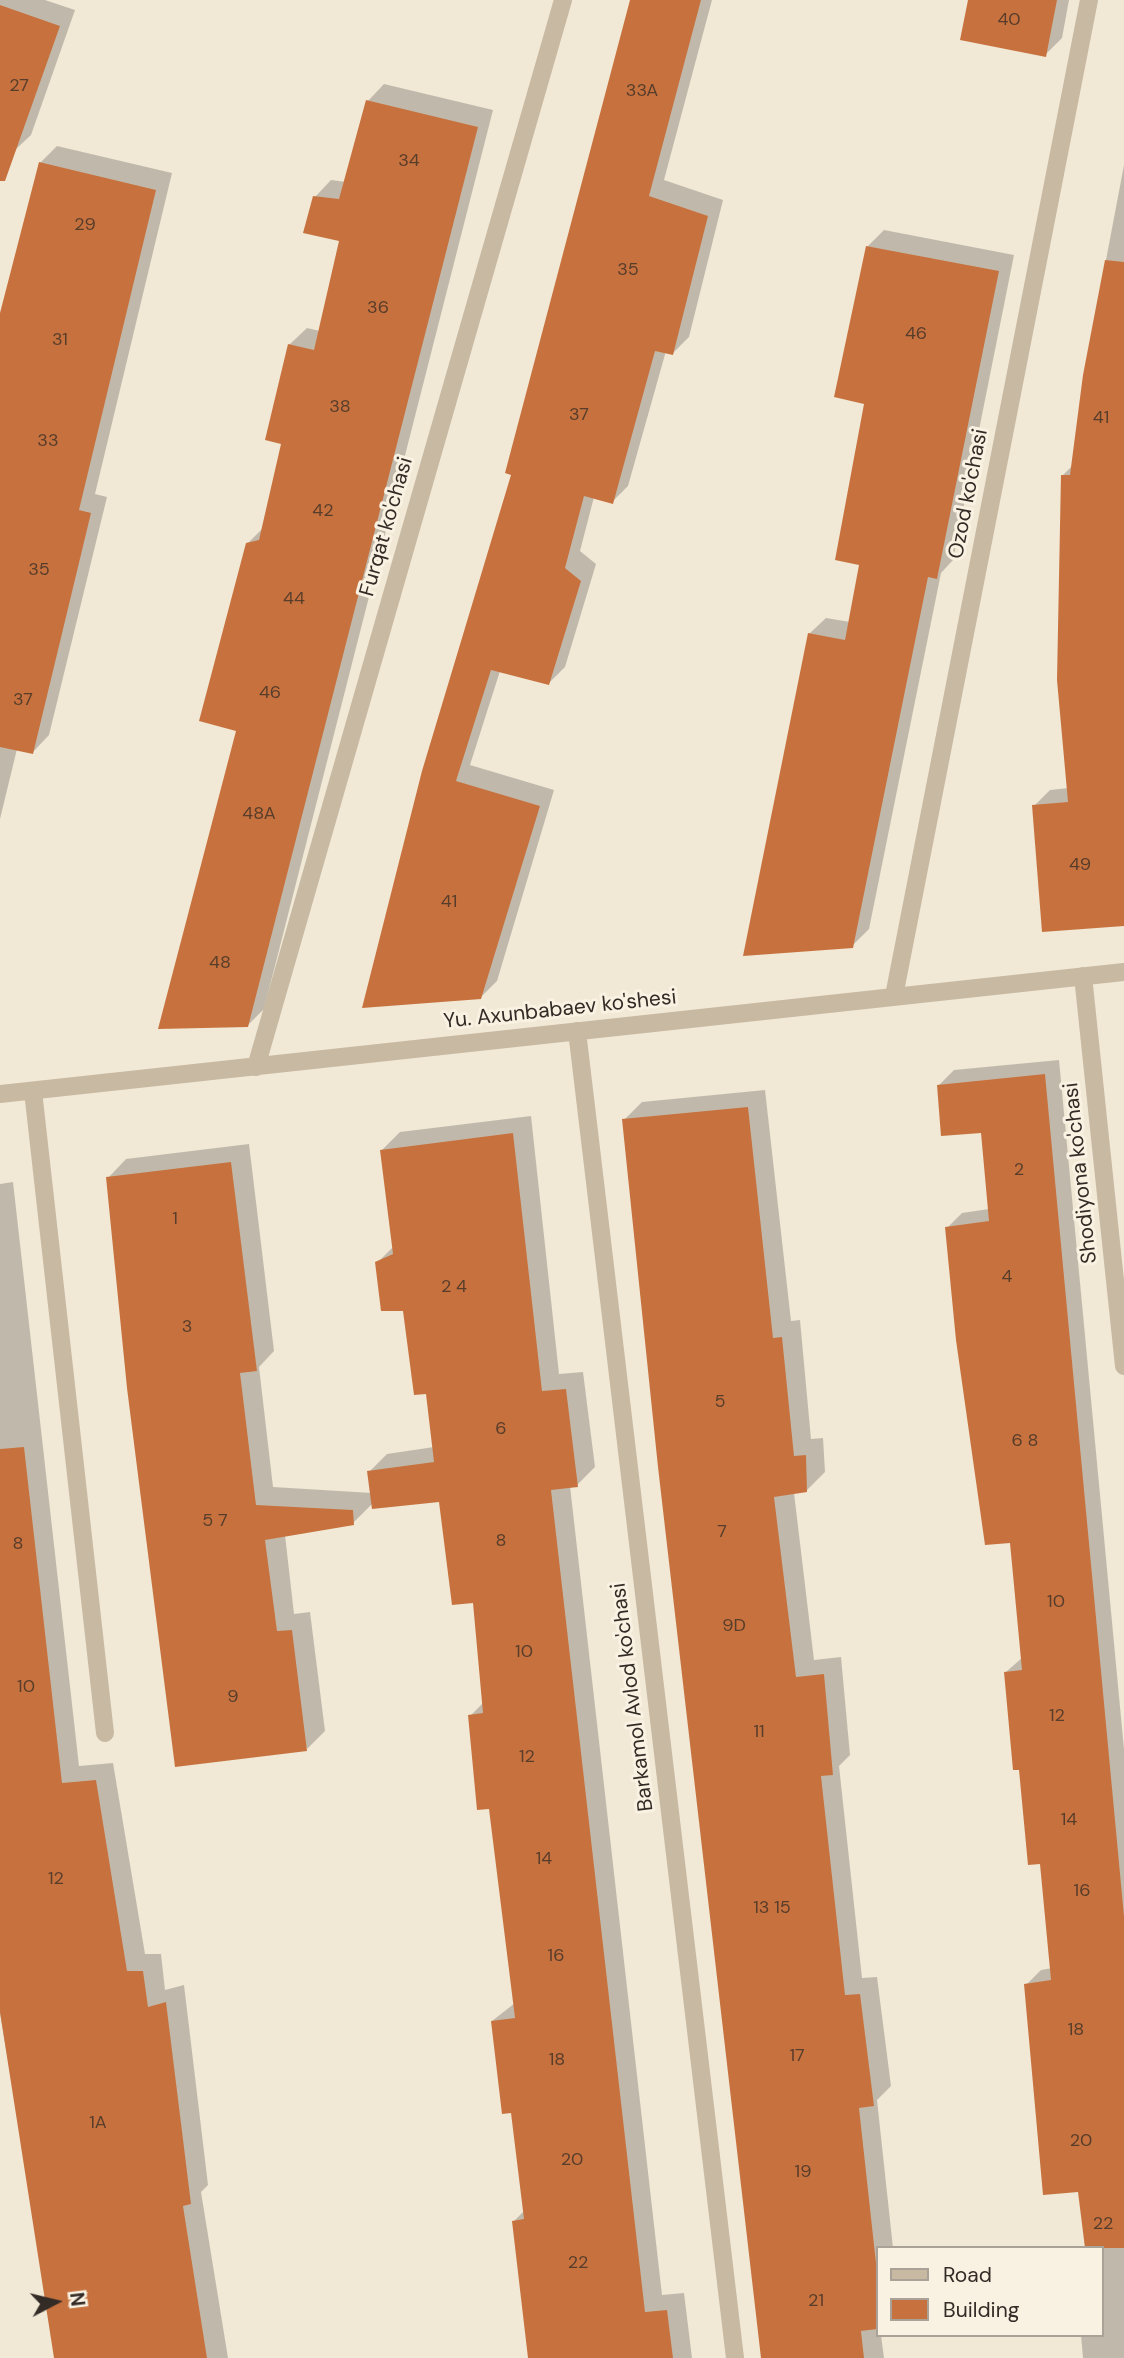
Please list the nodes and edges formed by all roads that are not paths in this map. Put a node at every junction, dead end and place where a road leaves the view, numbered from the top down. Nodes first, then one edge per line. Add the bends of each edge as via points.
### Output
1 (563, 0) edge
2 (1089, 0) edge
3 (1124, 972) edge
4 (1083, 976) junction
5 (894, 996) junction
6 (577, 1031) junction
7 (256, 1067) junction
8 (33, 1091) junction
9 (0, 1094) edge
10 (1124, 1366) edge
11 (105, 1733) dead end
12 (735, 2358) edge

1 - 7 street, Furqat ko'chasi
2 - 5 street, Ozod ko'chasi
3 - 4 street, Yu. Axunbabaev ko'shesi
4 - 5 street, Yu. Axunbabaev ko'shesi
4 - 10 street, Shodiyona ko'chasi
5 - 6 street, Yu. Axunbabaev ko'shesi
6 - 7 street, Yu. Axunbabaev ko'shesi
6 - 12 street, Barkamol Avlod ko'chasi
7 - 8 street, Yu. Axunbabaev ko'shesi
8 - 9 street, Yu. Axunbabaev ko'shesi
8 - 11 street

